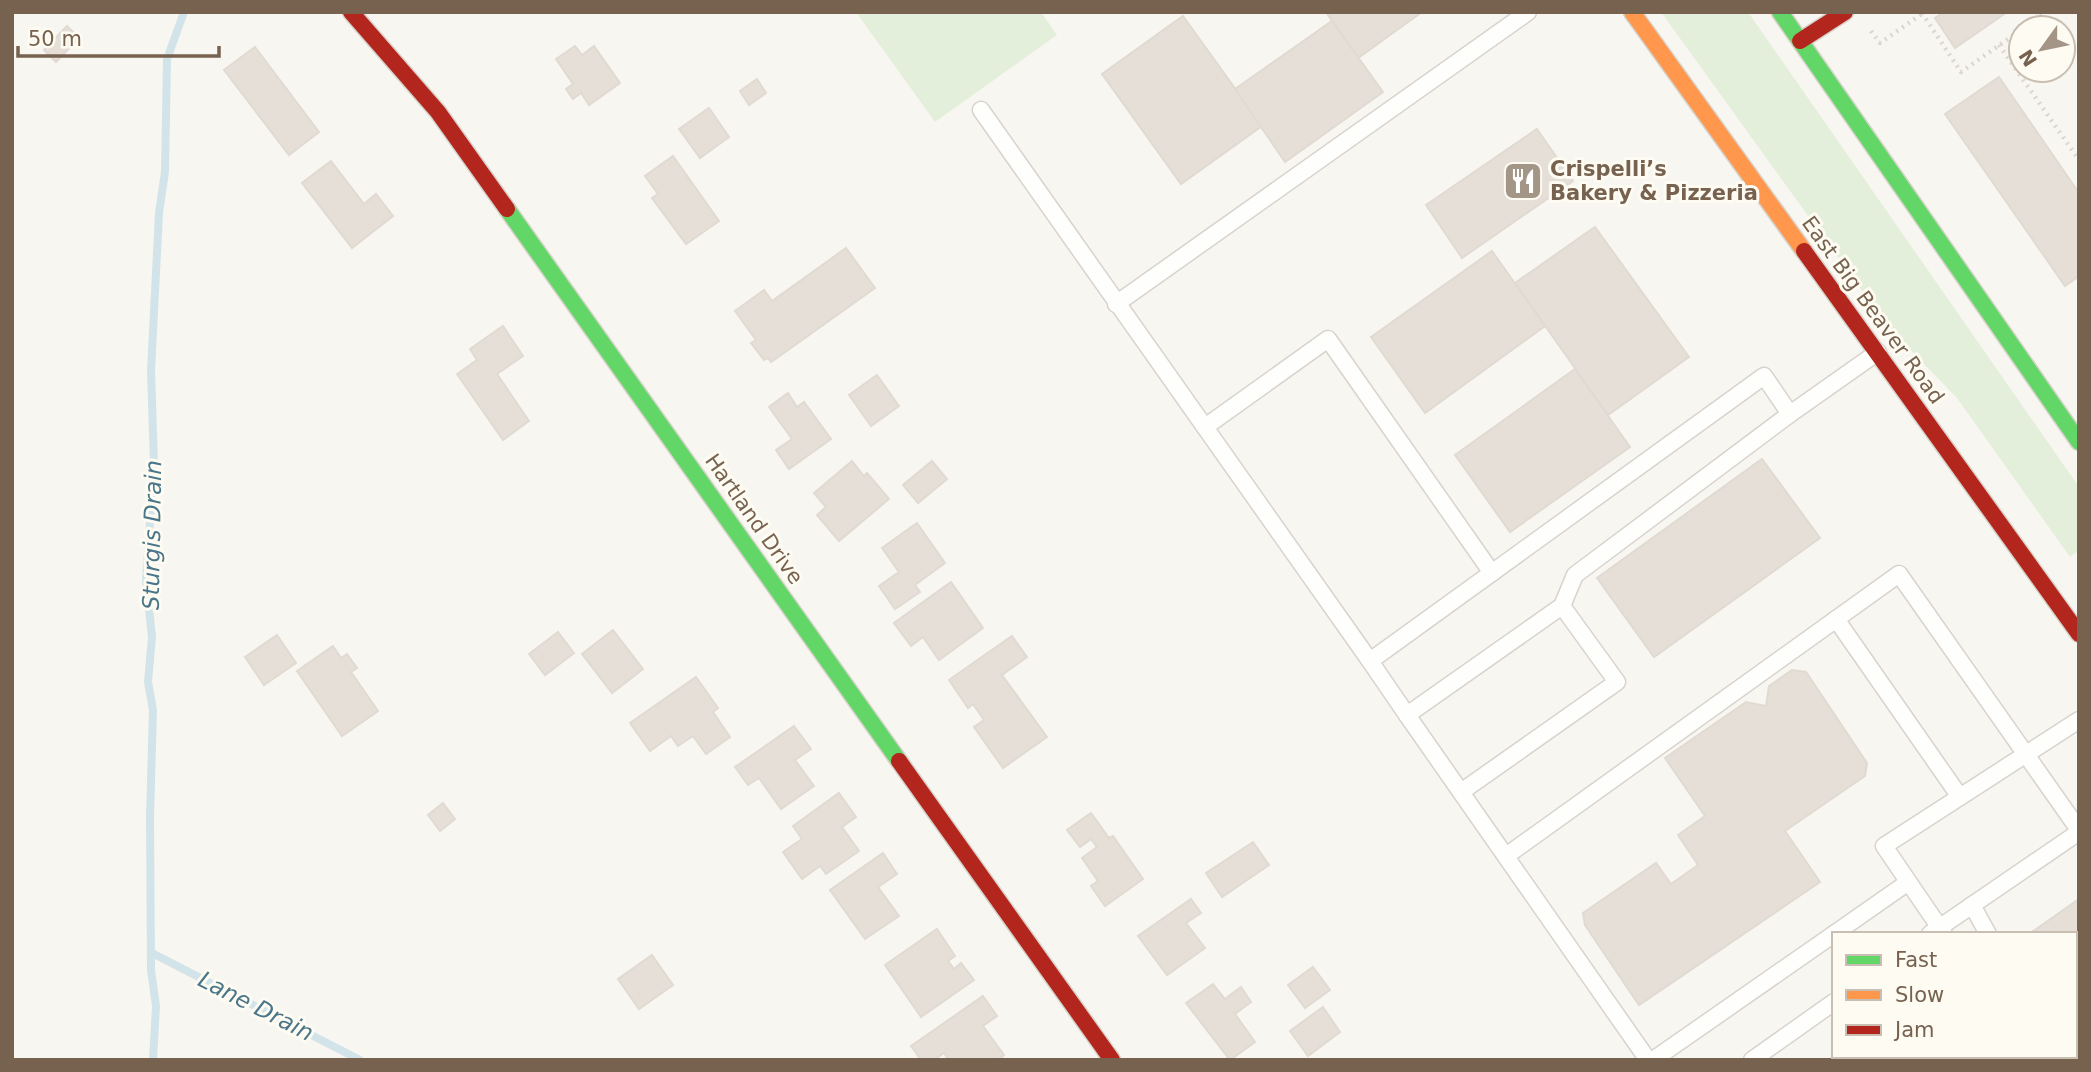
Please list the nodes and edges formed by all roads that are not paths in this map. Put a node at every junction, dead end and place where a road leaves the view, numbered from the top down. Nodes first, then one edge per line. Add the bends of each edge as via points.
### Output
1 (351, 12) edge
2 (1528, 12) edge
3 (1632, 12) edge
4 (1780, 12) edge
5 (1845, 12) edge
6 (1800, 41) junction
7 (981, 110) dead end
8 (1116, 304) junction
9 (1878, 352) junction
10 (1790, 414) junction
11 (1205, 427) junction
12 (2079, 442) edge
13 (1492, 573) junction
14 (2050, 593) junction
15 (2079, 605) edge
16 (1562, 606) junction
17 (1836, 619) junction
18 (2079, 634) edge
19 (1370, 661) junction
20 (1408, 715) junction
21 (2079, 720) edge
22 (2027, 756) junction
23 (1461, 792) junction
24 (1961, 797) junction
25 (2079, 831) edge
26 (1506, 856) junction
27 (1908, 883) junction
28 (1972, 905) junction
29 (1938, 931) edge
30 (1837, 932) edge
31 (1987, 932) edge
32 (1832, 935) edge
33 (1832, 1003) edge
34 (1112, 1060) edge
35 (1651, 1060) edge
36 (1752, 1060) edge

1 - 34 street, Hartland Drive via 438,112
2 - 8 lane
3 - 9 street, East Big Beaver Road
4 - 6 street
5 - 6 street
6 - 12 street
7 - 8 lane
8 - 11 lane
9 - 10 lane
9 - 14 street, East Big Beaver Road
10 - 13 lane via 1764,376
10 - 16 lane via 1575,575
11 - 13 lane via 1328,339
11 - 19 lane
13 - 19 lane
14 - 15 street
14 - 18 street, East Big Beaver Road
16 - 20 lane
16 - 23 lane via 1617,682
17 - 22 lane via 1899,574
17 - 24 lane
17 - 26 lane
19 - 20 lane
20 - 23 lane
21 - 22 lane
22 - 24 lane
22 - 25 lane
23 - 26 lane
24 - 27 lane via 1884,846
25 - 28 lane
26 - 35 lane
27 - 29 lane
27 - 30 lane
28 - 29 lane
28 - 31 lane
32 - 35 lane
33 - 36 lane

